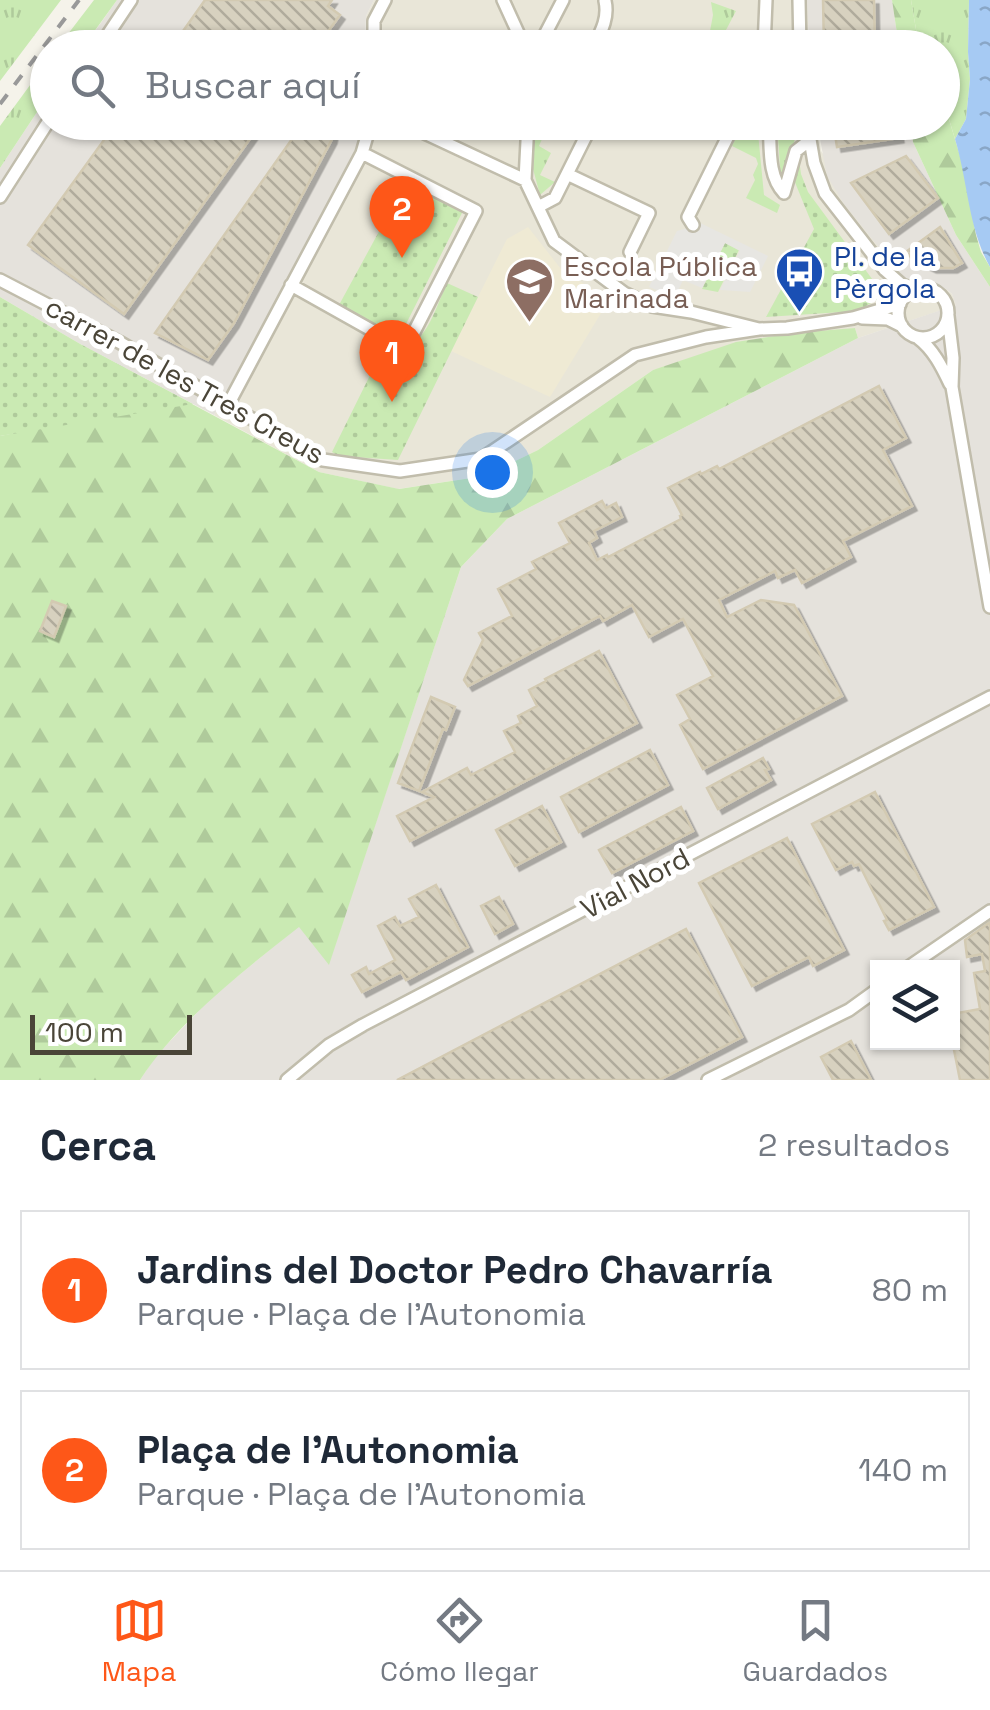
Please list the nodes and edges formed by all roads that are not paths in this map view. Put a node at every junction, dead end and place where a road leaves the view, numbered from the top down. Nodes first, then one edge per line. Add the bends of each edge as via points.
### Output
1 (131, 0) edge
2 (386, 0) edge
3 (503, 0) edge
4 (563, 0) edge
5 (605, 0) edge
6 (766, 0) edge
7 (798, 0) edge
8 (111, 30) edge
9 (374, 30) edge
10 (517, 30) edge
11 (547, 30) edge
12 (601, 30) edge
13 (765, 30) edge
14 (799, 30) edge
15 (36, 140) edge
16 (366, 140) edge
17 (439, 140) edge
18 (527, 140) edge
19 (584, 140) edge
20 (726, 140) edge
21 (770, 140) edge
22 (810, 140) joint
23 (362, 153) junction
24 (567, 174) junction
25 (525, 180) junction
26 (0, 197) edge
27 (538, 207) junction
28 (693, 225) dead end
29 (630, 252) dead end
30 (885, 270) junction
31 (0, 280) edge
32 (290, 285) junction
33 (914, 290) junction
34 (901, 303) junction
35 (948, 316) junction
36 (853, 318) junction
37 (902, 326) junction
38 (759, 328) junction
39 (916, 337) junction
40 (952, 387) junction
41 (228, 406) junction
42 (990, 607) edge
43 (990, 697) edge
44 (990, 912) edge
45 (920, 960) edge
46 (870, 995) edge
47 (299, 1075) edge
48 (288, 1080) edge
49 (708, 1080) edge

1 - 8 street
2 - 9 street
3 - 10 street
4 - 11 street
5 - 12 street
6 - 13 street
7 - 14 street
15 - 26 street
16 - 23 street
17 - 25 street
18 - 25 street
19 - 24 street
20 - 28 street via 688,217
21 - 22 street via 772,176 784,194 796,151
22 - 30 street via 825,193
23 - 32 street
23 - 32 street via 476,212 412,336 390,340
24 - 27 street via 555,198
24 - 29 street via 649,214
25 - 27 street
27 - 38 street via 554,241 624,294
30 - 33 street
30 - 34 street
31 - 41 street, carrer de les Tres Creus
32 - 41 street
33 - 34 street
33 - 35 street via 940,295
34 - 36 street
34 - 37 street
35 - 39 street via 937,334
35 - 40 street
36 - 37 street
36 - 38 street
37 - 39 street
38 - 41 street, carrer de les Tres Creus via 635,356 481,459 465,462 400,471 324,460
39 - 40 street
40 - 42 street
43 - 47 street, Vial Nord via 363,1025
44 - 45 street
46 - 49 street
47 - 48 street, Vial Nord

